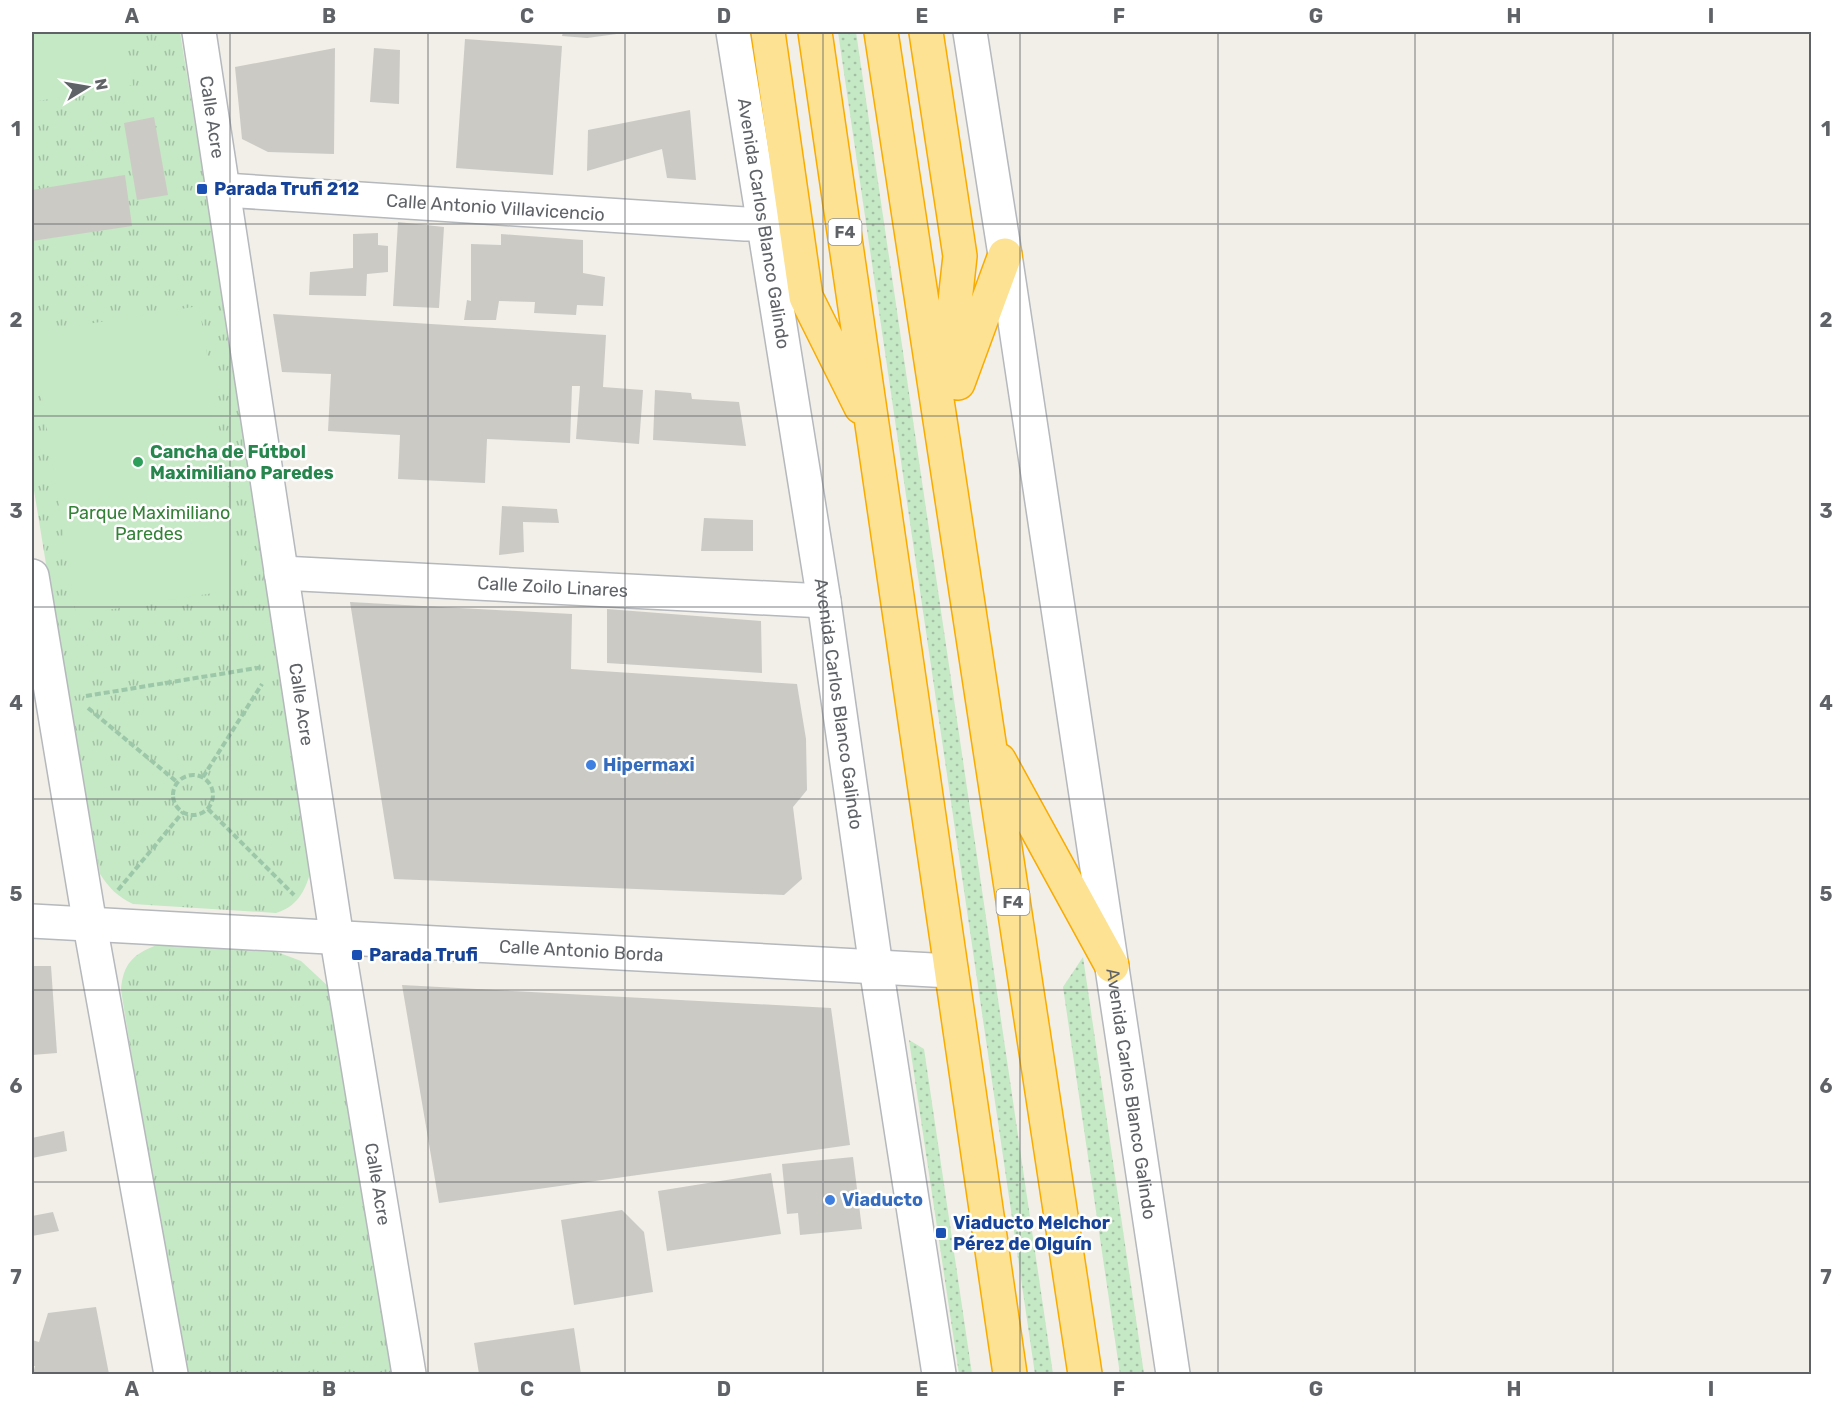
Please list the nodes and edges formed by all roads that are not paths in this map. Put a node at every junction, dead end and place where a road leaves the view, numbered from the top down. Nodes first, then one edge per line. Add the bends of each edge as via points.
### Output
1 (199, 32) edge
2 (733, 32) edge
3 (768, 32) edge
4 (815, 32) edge
5 (881, 32) edge
6 (926, 32) edge
7 (970, 32) edge
8 (225, 190) junction
9 (764, 224) junction
10 (1005, 255) junction
11 (941, 430) junction
12 (874, 433) junction
13 (281, 573) junction
14 (32, 576) edge
15 (824, 601) junction
16 (988, 739) junction
17 (32, 921) edge
18 (90, 925) junction
19 (337, 939) junction
20 (1112, 966) junction
21 (876, 967) junction
22 (951, 971) junction
23 (171, 1374) edge
24 (409, 1374) edge
25 (939, 1374) edge
26 (1010, 1374) edge
27 (1085, 1374) edge
28 (1173, 1374) edge

1 - 8 street, Calle Acre
2 - 9 street, Avenida Carlos Blanco Galindo
3 - 12 highway via 806,297
4 - 12 highway, F4
5 - 11 highway, F4
6 - 11 highway via 960,256
7 - 10 street, Avenida Carlos Blanco Galindo
8 - 9 street, Calle Antonio Villavicencio
8 - 13 street, Calle Acre
9 - 15 street, Avenida Carlos Blanco Galindo
10 - 11 highway
10 - 20 street, Avenida Carlos Blanco Galindo
11 - 16 highway, F4
12 - 22 highway, F4
13 - 15 street, Calle Zoilo Linares
13 - 19 street, Calle Acre
14 - 18 street
15 - 21 street, Avenida Carlos Blanco Galindo
16 - 20 highway
16 - 27 highway, F4
17 - 18 street, Calle Antonio Borda
18 - 19 street, Calle Antonio Borda
18 - 23 street
19 - 21 street, Calle Antonio Borda
19 - 24 street, Calle Acre
20 - 28 street, Avenida Carlos Blanco Galindo
21 - 22 street, Calle Antonio Borda
21 - 25 street, Avenida Carlos Blanco Galindo
22 - 26 highway, F4

